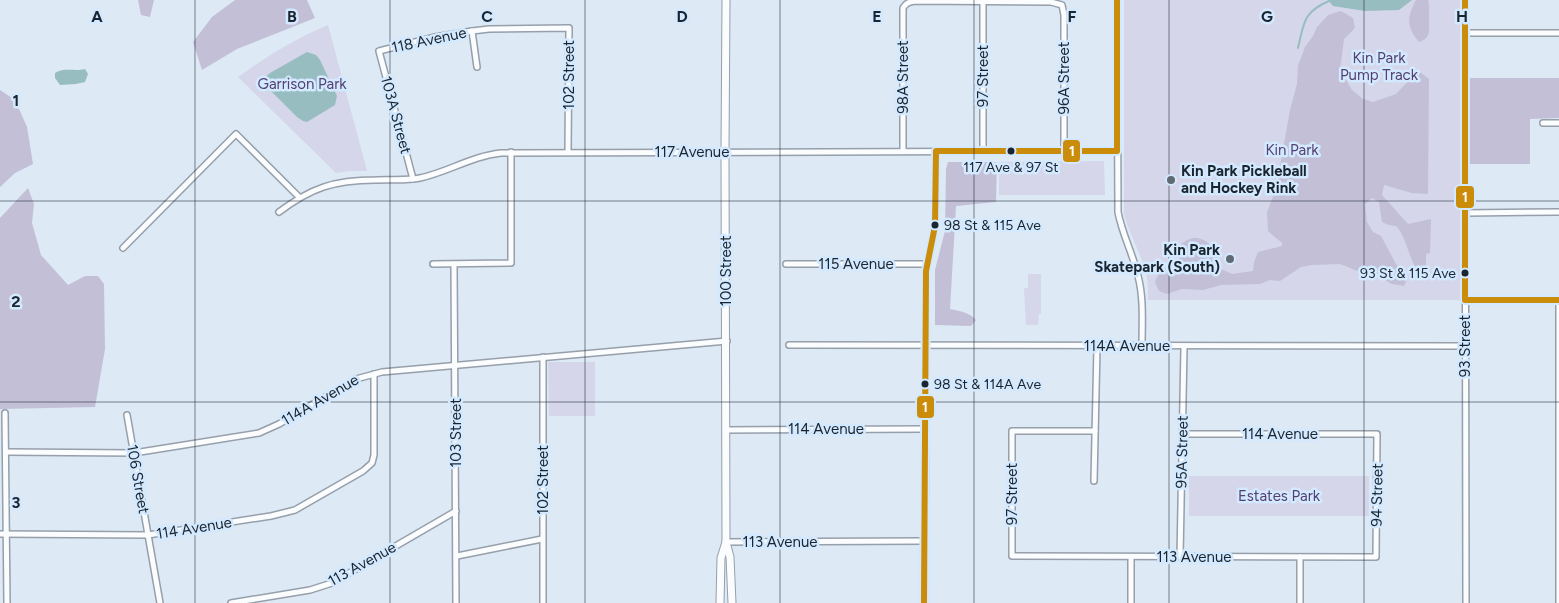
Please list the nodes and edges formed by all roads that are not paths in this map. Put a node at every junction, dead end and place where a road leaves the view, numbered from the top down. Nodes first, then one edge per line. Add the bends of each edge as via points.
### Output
1 (726, 0) edge
2 (1117, 0) edge
3 (1465, 0) edge
4 (983, 1) junction
5 (569, 28) joint
6 (472, 31) junction
7 (1465, 33) junction
8 (1559, 33) edge
9 (379, 51) joint
10 (478, 67) dead end
11 (1543, 123) dead end
12 (1559, 123) edge
13 (903, 151) junction
14 (936, 151) junction
15 (983, 151) junction
16 (1064, 151) junction
17 (1116, 151) junction
18 (511, 152) junction
19 (568, 152) junction
20 (725, 152) junction
21 (413, 179) junction
22 (299, 197) junction
23 (278, 212) dead end
24 (1559, 212) edge
25 (1465, 213) junction
26 (123, 248) dead end
27 (432, 264) dead end
28 (454, 264) junction
29 (786, 264) dead end
30 (927, 264) junction
31 (1465, 300) junction
32 (1559, 300) edge
33 (726, 341) junction
34 (789, 345) dead end
35 (926, 345) junction
36 (1097, 346) junction
37 (1142, 346) junction
38 (1184, 346) junction
39 (1465, 346) junction
40 (543, 357) junction
41 (456, 365) junction
42 (374, 374) junction
43 (5, 413) dead end
44 (127, 415) dead end
45 (926, 429) junction
46 (726, 430) junction
47 (1095, 431) junction
48 (1182, 434) junction
49 (1377, 434) joint
50 (6, 452) junction
51 (134, 453) junction
52 (1559, 477) edge
53 (1094, 481) dead end
54 (456, 511) junction
55 (0, 534) edge
56 (8, 534) junction
57 (148, 535) junction
58 (542, 540) junction
59 (924, 541) junction
60 (726, 542) junction
61 (457, 556) junction
62 (1012, 556) joint
63 (1131, 557) junction
64 (1180, 557) junction
65 (1300, 557) junction
66 (1376, 557) joint
67 (8, 603) edge
68 (160, 603) edge
69 (231, 603) edge
70 (456, 603) edge
71 (543, 603) edge
72 (720, 603) edge
73 (732, 603) edge
74 (924, 603) edge
75 (1131, 603) edge
76 (1300, 603) edge
77 (1466, 603) edge
78 (1558, 603) edge

1 - 20 main road, 100 Street
2 - 17 street
3 - 7 street, 93 Street
4 - 13 street, 98A Street via 916,1 905,4
4 - 15 street, 97 Street
4 - 16 street, 96A Street via 1062,5
5 - 6 street, 118 Avenue
5 - 19 street, 102 Street
6 - 9 street, 118 Avenue
6 - 10 street
7 - 8 street
7 - 25 street, 93 Street
9 - 21 street, 103A Street
11 - 12 street
13 - 14 street, 117 Avenue
13 - 20 street, 117 Avenue
14 - 15 street, 117 Avenue
14 - 30 street via 935,226
15 - 16 street, 117 Avenue
16 - 17 street, 117 Avenue
17 - 37 street via 1118,212 1140,285
18 - 19 street, 117 Avenue
18 - 21 street, 117 Avenue via 482,156
18 - 28 street via 511,263
19 - 20 street, 117 Avenue
20 - 33 main road, 100 Street
21 - 22 street, 117 Avenue via 348,181 321,187
22 - 23 street, 117 Avenue
22 - 26 street via 236,134
24 - 25 street
25 - 31 street, 93 Street
27 - 28 street
28 - 41 street, 103 Street
29 - 30 street, 115 Avenue
30 - 35 street
31 - 32 street
31 - 39 street, 93 Street
32 - 52 street
33 - 40 street, 114A Avenue
33 - 46 main road, 100 Street
34 - 35 street, 114A Avenue
35 - 36 street, 114A Avenue
35 - 45 street
36 - 37 street, 114A Avenue
36 - 47 street
37 - 38 street, 114A Avenue
38 - 39 street, 114A Avenue
38 - 48 street, 95A Street
39 - 77 street, 93 Street
40 - 41 street, 114A Avenue
40 - 58 street, 102 Street
41 - 42 street, 114A Avenue
41 - 54 street, 103 Street
42 - 51 street, 114A Avenue via 356,379 266,431
42 - 57 street, 114 Avenue via 374,450 372,463 364,471 295,510
43 - 50 street
44 - 51 street, 106 Street
45 - 46 street, 114 Avenue
45 - 59 street
46 - 60 main road, 100 Street
47 - 53 street
47 - 62 street, 97 Street via 1012,431
48 - 49 street, 114 Avenue
48 - 64 street, 95A Street
49 - 66 street, 94 Street
50 - 51 street, 114A Avenue
50 - 56 street
51 - 57 street, 106 Street
52 - 78 street
54 - 61 street, 103 Street
54 - 69 street, 113 Avenue via 332,583 310,590
55 - 56 street, 114 Avenue
56 - 57 street, 114 Avenue
56 - 67 street
57 - 68 street, 106 Street
58 - 61 street
58 - 71 street, 102 Street
59 - 60 street, 113 Avenue
59 - 74 street
60 - 72 main road, 100 Street via 721,558
60 - 73 main road, 100 Street via 730,557
61 - 70 street, 103 Street
62 - 63 street, 113 Avenue
63 - 64 street, 113 Avenue
63 - 75 street
64 - 65 street, 113 Avenue
65 - 66 street, 113 Avenue
65 - 76 street

